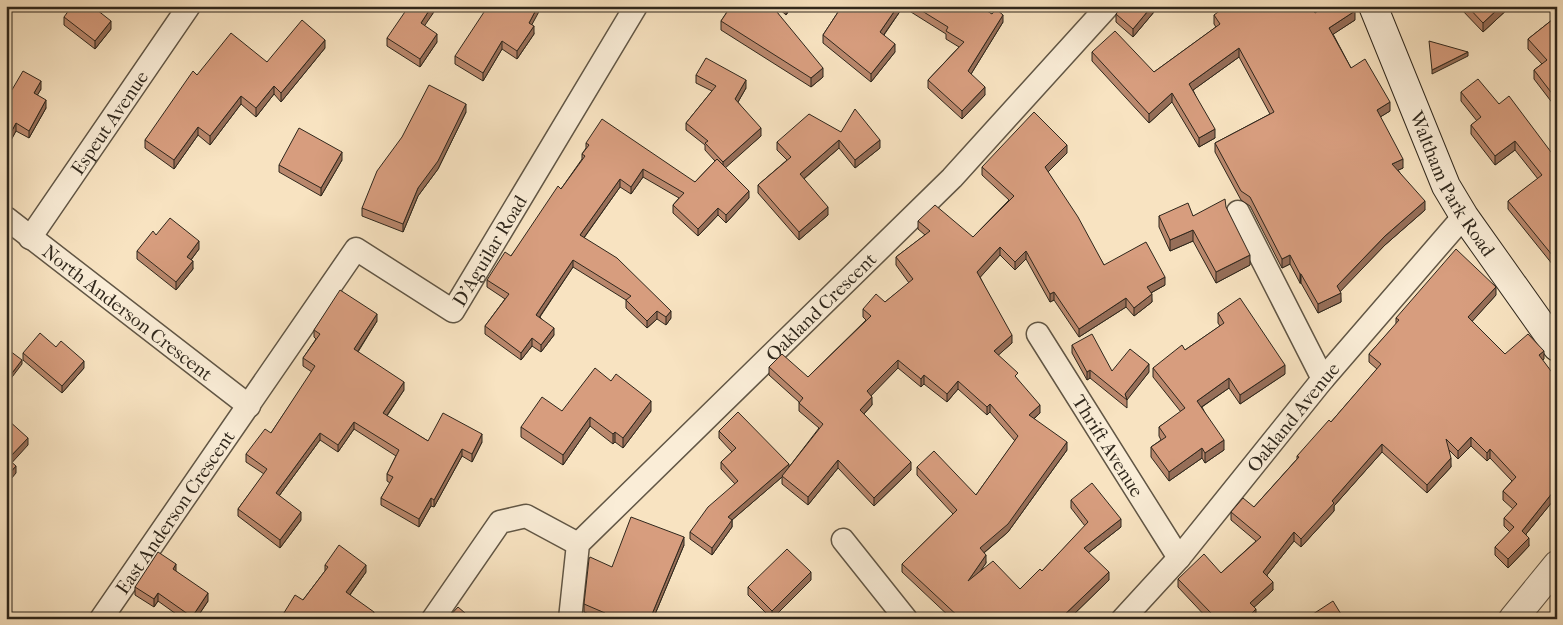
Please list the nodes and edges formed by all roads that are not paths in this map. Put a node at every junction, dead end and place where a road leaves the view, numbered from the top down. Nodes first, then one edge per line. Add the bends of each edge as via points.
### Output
1 (189, 6) edge
2 (636, 6) edge
3 (1108, 6) edge
4 (1373, 6) edge
5 (1238, 212) dead end
6 (1464, 216) junction
7 (6, 218) edge
8 (30, 238) junction
9 (1038, 334) dead end
10 (1557, 347) edge
11 (1323, 380) junction
12 (249, 406) junction
13 (843, 540) dead end
14 (578, 544) junction
15 (1178, 558) junction
16 (1557, 565) edge
17 (101, 619) edge
18 (433, 619) edge
19 (570, 619) edge
20 (906, 619) edge
21 (1123, 619) edge
22 (1513, 619) edge

1 - 8 street, Espeut Avenue
2 - 12 street, D'Aguilar Road via 452,311 356,249
3 - 14 street, Oakland Crescent via 952,178
4 - 6 main road, Waltham Park Road via 1446,186
5 - 11 street
6 - 10 main road, Waltham Park Road
6 - 11 street, Oakland Avenue
7 - 8 street, North Anderson Crescent
8 - 12 street, North Anderson Crescent
9 - 15 street, Thrift Avenue
11 - 15 street, Oakland Avenue
12 - 17 street, East Anderson Crescent
13 - 20 street
14 - 18 street via 526,516 500,522
14 - 19 street
15 - 21 street, Oakland Avenue
16 - 22 main road

